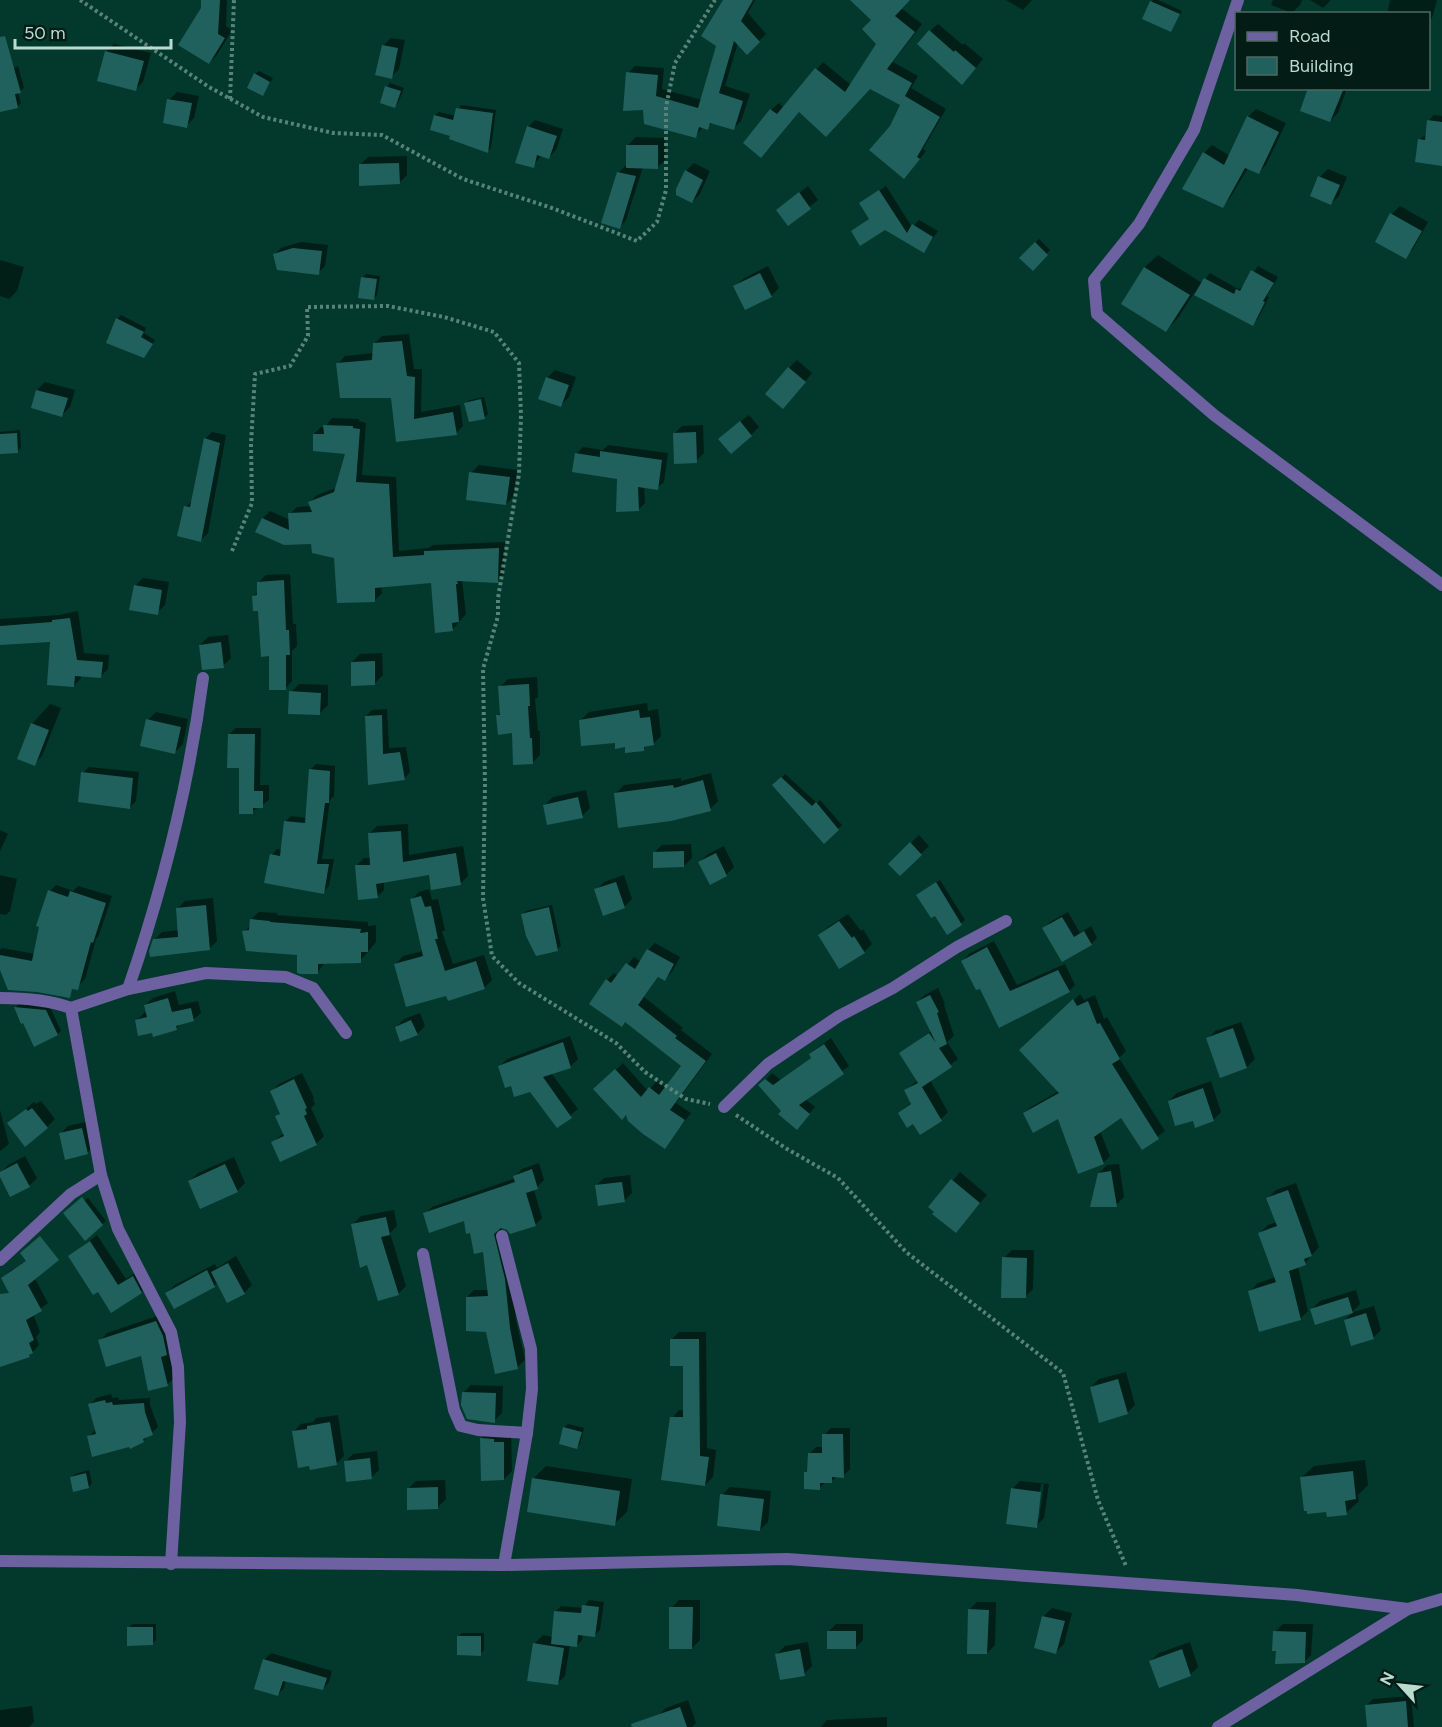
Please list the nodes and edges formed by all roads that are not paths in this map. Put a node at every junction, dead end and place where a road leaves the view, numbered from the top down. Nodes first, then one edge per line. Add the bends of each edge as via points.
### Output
1 (1238, 0) edge
2 (1442, 585) edge
3 (202, 678) dead end
4 (1006, 921) dead end
5 (128, 988) junction
6 (0, 998) edge
7 (71, 1008) junction
8 (345, 1033) dead end
9 (724, 1107) road end
10 (101, 1175) junction
11 (502, 1236) dead end
12 (423, 1254) dead end
13 (0, 1260) edge
14 (527, 1433) junction
15 (0, 1561) edge
16 (171, 1564) junction
17 (504, 1565) junction
18 (1442, 1599) edge
19 (1408, 1609) junction
20 (1218, 1727) edge

1 - 2 street via 1194,130 1139,225 1094,280 1096,314 1214,415
3 - 5 street via 195,735 162,878
4 - 9 street via 839,1016 768,1064
5 - 7 street
5 - 8 street via 206,973 286,977 313,988
6 - 7 street
7 - 10 street
10 - 13 street via 71,1194
10 - 16 street via 118,1229 171,1332 178,1367 180,1422
11 - 14 street via 531,1349
12 - 14 street via 454,1410 461,1425
14 - 17 street
15 - 16 street
16 - 17 street
17 - 19 street via 787,1559 1297,1594
18 - 19 street
19 - 20 street

